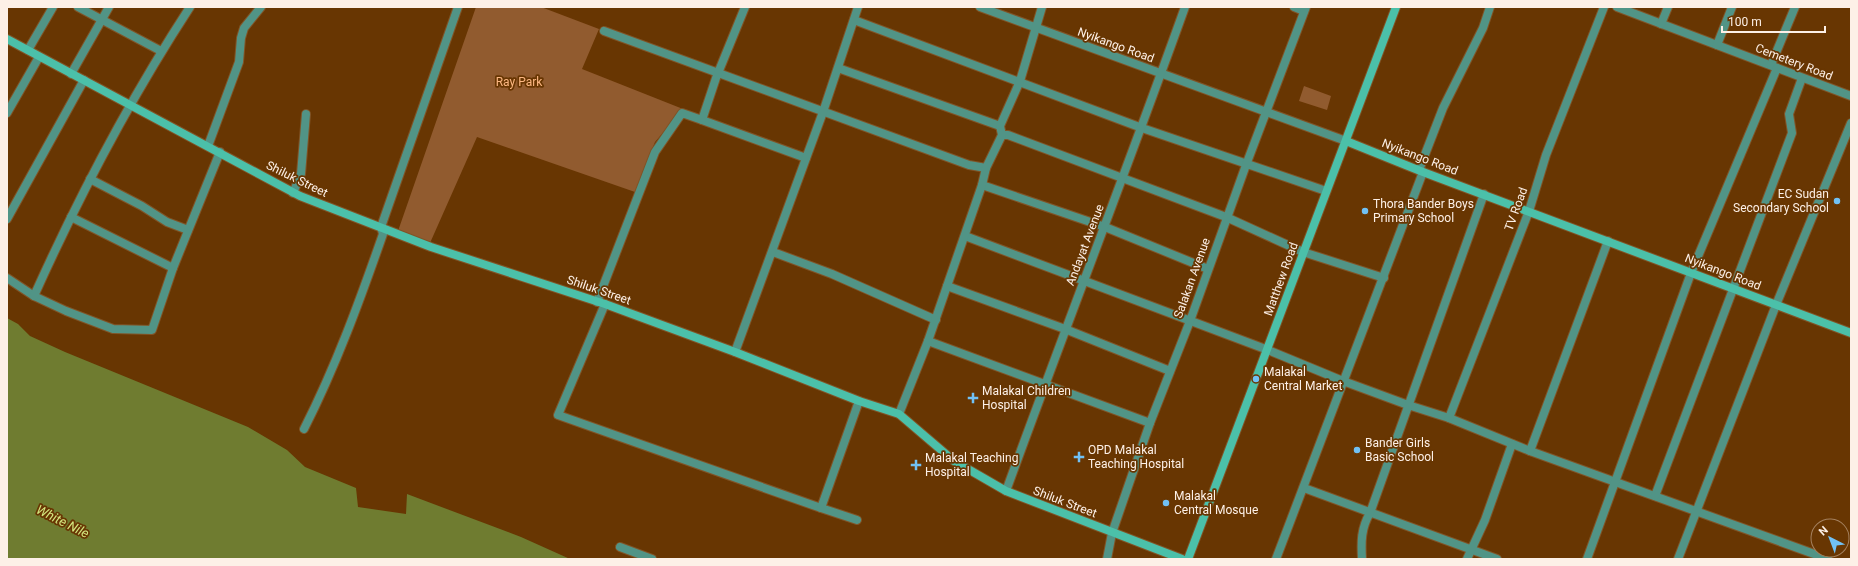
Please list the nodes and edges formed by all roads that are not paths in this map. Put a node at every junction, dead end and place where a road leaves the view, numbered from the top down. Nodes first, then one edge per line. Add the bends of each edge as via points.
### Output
1 (53, 7) edge
2 (78, 7) edge
3 (109, 7) edge
4 (190, 7) edge
5 (261, 7) edge
6 (458, 7) edge
7 (745, 7) edge
8 (858, 7) edge
9 (980, 7) edge
10 (1042, 7) edge
11 (1185, 7) edge
12 (1294, 7) edge
13 (1396, 7) edge
14 (1490, 7) edge
15 (1604, 7) edge
16 (1617, 7) edge
17 (1668, 7) edge
18 (1732, 7) edge
19 (1795, 7) edge
20 (1305, 9) edge
21 (102, 19) junction
22 (854, 20) junction
23 (1661, 24) junction
24 (1035, 28) junction
25 (604, 31) dead end
26 (7, 39) edge
27 (1717, 45) junction
28 (28, 50) junction
29 (161, 51) junction
30 (39, 57) junction
31 (1774, 67) junction
32 (838, 68) junction
33 (718, 73) junction
34 (71, 74) junction
35 (1161, 74) junction
36 (1802, 78) junction
37 (84, 80) junction
38 (1020, 81) junction
39 (1851, 96) edge
40 (129, 106) junction
41 (1266, 111) junction
42 (823, 112) junction
43 (7, 113) edge
44 (306, 114) dead end
45 (702, 120) junction
46 (1851, 124) edge
47 (1000, 126) junction
48 (1142, 128) junction
49 (1002, 135) junction
50 (1346, 141) junction
51 (208, 146) junction
52 (220, 152) junction
53 (806, 158) junction
54 (1246, 164) junction
55 (986, 168) junction
56 (1421, 171) junction
57 (90, 179) junction
58 (1123, 180) junction
59 (982, 185) junction
60 (1326, 191) junction
61 (294, 193) junction
62 (1484, 194) junction
63 (1529, 211) junction
64 (71, 217) junction
65 (1226, 217) junction
66 (7, 219) edge
67 (381, 227) junction
68 (1105, 227) junction
69 (188, 230) junction
70 (965, 236) junction
71 (1608, 242) junction
72 (773, 252) junction
73 (1303, 252) junction
74 (173, 268) junction
75 (1208, 269) junction
76 (1691, 273) junction
77 (7, 278) edge
78 (1384, 278) junction
79 (1084, 281) junction
80 (947, 286) junction
81 (1732, 288) junction
82 (34, 296) junction
83 (601, 303) junction
84 (1776, 306) junction
85 (936, 320) junction
86 (1190, 321) junction
87 (1065, 329) junction
88 (1851, 333) edge
89 (928, 341) junction
90 (1268, 350) junction
91 (736, 352) junction
92 (1170, 371) junction
93 (1342, 381) junction
94 (1045, 384) junction
95 (859, 401) junction
96 (1408, 405) junction
97 (899, 414) junction
98 (1450, 418) junction
99 (1150, 422) junction
100 (304, 429) dead end
101 (1512, 444) junction
102 (1530, 451) junction
103 (1615, 482) junction
104 (1304, 488) junction
105 (1006, 491) junction
106 (1655, 496) junction
107 (822, 508) junction
108 (1696, 512) junction
109 (1370, 513) junction
110 (856, 520) dead end
111 (1112, 533) junction
112 (620, 547) dead end
113 (1472, 550) junction
114 (652, 559) edge
115 (1107, 559) edge
116 (1182, 559) edge
117 (1188, 559) edge
118 (1276, 559) edge
119 (1362, 559) edge
120 (1467, 559) edge
121 (1497, 559) edge
122 (1587, 559) edge
123 (1678, 559) edge
124 (1828, 559) edge

1 - 28 street
2 - 21 street
3 - 21 street
4 - 29 street
5 - 51 street via 244,28 239,62
6 - 67 street
7 - 33 street
8 - 22 street
9 - 24 street, Nyikango Road
10 - 24 street
11 - 35 street, Andayat Avenue
12 - 20 street
13 - 50 street, Matthew Road
14 - 56 street via 1483,28 1443,108
15 - 63 street, TV Road via 1546,155
16 - 23 street, Cemetery Road
17 - 23 street
18 - 27 street
19 - 31 street
20 - 41 street, Salakan Avenue
21 - 29 street
21 - 34 street
22 - 32 street
22 - 38 street
23 - 27 street, Cemetery Road
24 - 35 street, Nyikango Road
24 - 38 street
25 - 33 street
26 - 28 street, Shiluk Street
27 - 31 street, Cemetery Road
28 - 30 street, Shiluk Street
29 - 40 street
30 - 34 street, Shiluk Street
30 - 43 street
31 - 36 street, Cemetery Road
31 - 76 street
32 - 42 street
32 - 47 street
33 - 42 street
33 - 45 street
34 - 37 street, Shiluk Street
35 - 41 street, Nyikango Road
35 - 48 street, Andayat Avenue
36 - 39 street, Cemetery Road
36 - 81 street via 1789,114 1792,133
37 - 40 street, Shiluk Street
37 - 66 street
38 - 47 street
38 - 48 street
40 - 51 street, Shiluk Street
40 - 57 street
41 - 50 street, Nyikango Road
41 - 54 street, Salakan Avenue
42 - 53 street
42 - 55 street via 969,165
44 - 61 street via 301,174
45 - 53 street
45 - 83 street via 682,114 655,152
46 - 84 street
47 - 49 street
48 - 54 street
48 - 58 street, Andayat Avenue
49 - 55 street
49 - 58 street via 1065,156
50 - 56 street, Nyikango Road
50 - 60 street, Matthew Road
51 - 52 street, Shiluk Street
52 - 61 street, Shiluk Street
52 - 69 street
53 - 72 street
54 - 60 street
54 - 65 street, Salakan Avenue
55 - 59 street
56 - 62 street, Nyikango Road
56 - 78 street
57 - 64 street
57 - 69 street via 167,222
58 - 65 street
58 - 68 street, Andayat Avenue
59 - 68 street
59 - 70 street
60 - 73 street, Matthew Road
61 - 67 street, Shiluk Street
62 - 63 street, Nyikango Road
62 - 96 street
63 - 71 street, Nyikango Road
63 - 98 street, TV Road
64 - 74 street
64 - 82 street
65 - 73 street
65 - 75 street, Salakan Avenue
67 - 83 street, Shiluk Street via 431,247
67 - 100 street via 383,234 359,303 325,388
68 - 75 street
68 - 79 street, Andayat Avenue
69 - 74 street
70 - 79 street
70 - 80 street
71 - 76 street, Nyikango Road
71 - 102 street
72 - 85 street via 832,274
72 - 91 street
73 - 78 street
73 - 90 street, Matthew Road
74 - 82 street via 152,330 113,329
75 - 86 street, Salakan Avenue
76 - 81 street, Nyikango Road
76 - 103 street
77 - 82 street
78 - 93 street
79 - 86 street
79 - 87 street, Andayat Avenue
80 - 85 street
80 - 87 street
81 - 84 street, Nyikango Road
81 - 106 street
83 - 91 street, Shiluk Street
83 - 107 street via 558,415
84 - 88 street, Nyikango Road
84 - 108 street
85 - 89 street
86 - 90 street
86 - 92 street, Salakan Avenue
87 - 92 street
87 - 94 street, Andayat Avenue
89 - 94 street
89 - 97 street
90 - 93 street
90 - 117 street, Matthew Road
91 - 95 street, Shiluk Street
92 - 99 street, Salakan Avenue
93 - 96 street
93 - 104 street
94 - 99 street
94 - 105 street, Andayat Avenue
95 - 97 street, Shiluk Street
95 - 107 street
96 - 98 street
96 - 109 street
97 - 105 street, Shiluk Street via 954,460
98 - 101 street
99 - 111 street, Salakan Avenue
101 - 102 street
101 - 113 street
102 - 103 street
103 - 106 street
103 - 122 street
104 - 109 street
104 - 118 street
105 - 111 street, Shiluk Street
106 - 108 street
107 - 110 street
108 - 123 street
108 - 124 street
109 - 113 street
109 - 119 street via 1364,523 1360,541
111 - 115 street, Salakan Avenue
111 - 116 street, Shiluk Street
112 - 114 street
113 - 120 street
113 - 121 street

